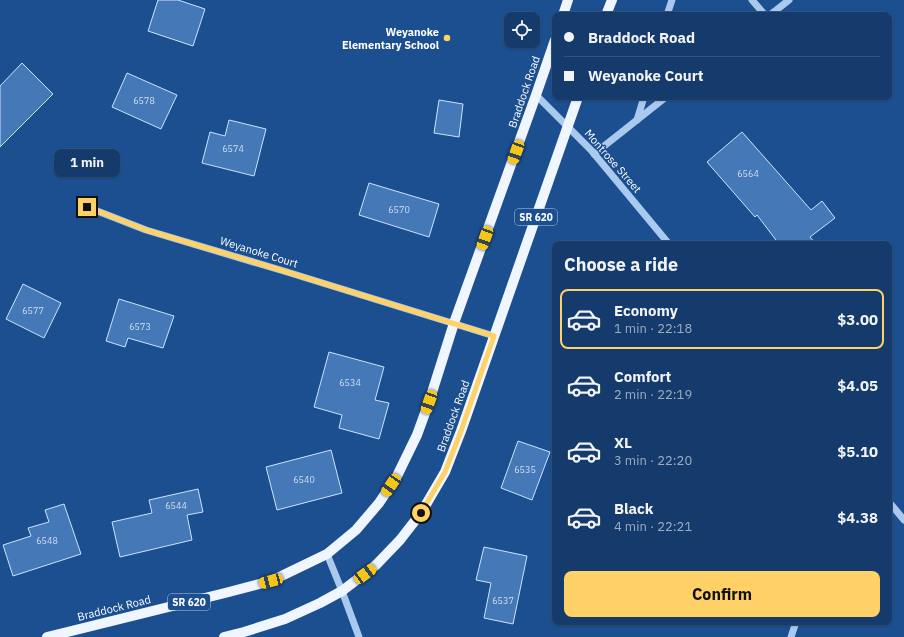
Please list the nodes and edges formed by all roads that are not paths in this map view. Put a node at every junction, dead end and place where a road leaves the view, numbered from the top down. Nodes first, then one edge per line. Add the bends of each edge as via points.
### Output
1 (568, 0) edge
2 (612, 0) edge
3 (672, 0) edge
4 (752, 0) edge
5 (789, 0) edge
6 (564, 12) edge
7 (607, 12) edge
8 (668, 12) edge
9 (762, 12) edge
10 (774, 12) edge
11 (552, 49) edge
12 (536, 95) junction
13 (577, 100) edge
14 (643, 100) edge
15 (662, 100) edge
16 (637, 120) junction
17 (568, 127) junction
18 (594, 154) junction
19 (87, 207) dead end
20 (666, 241) edge
21 (454, 323) junction
22 (494, 336) junction
23 (892, 506) edge
24 (904, 520) edge
25 (327, 554) junction
26 (342, 590) junction
27 (795, 625) edge
28 (47, 637) edge
29 (224, 637) edge
30 (359, 637) edge
31 (791, 637) edge

1 - 6 main road
2 - 7 main road
3 - 8 street
4 - 9 street
5 - 10 street
11 - 12 main road, Braddock Road / SR 620
12 - 17 street, Montrose Street
12 - 21 main road, Braddock Road / SR 620
13 - 17 main road, Braddock Road / SR 620
14 - 16 street
15 - 16 street
16 - 18 street
17 - 18 street, Montrose Street
17 - 22 main road, Braddock Road / SR 620
18 - 20 street, Montrose Street
19 - 21 street, Weyanoke Court via 146,230
21 - 22 street, Weyanoke Court
21 - 25 main road, Braddock Road / SR 620 via 417,435 397,476 356,530
22 - 26 main road, Braddock Road / SR 620 via 445,472 421,513 376,566
23 - 24 street
25 - 26 street
25 - 28 main road, Braddock Road / SR 620 via 271,581
26 - 29 main road, Braddock Road / SR 620 via 286,619
26 - 30 street
27 - 31 street

